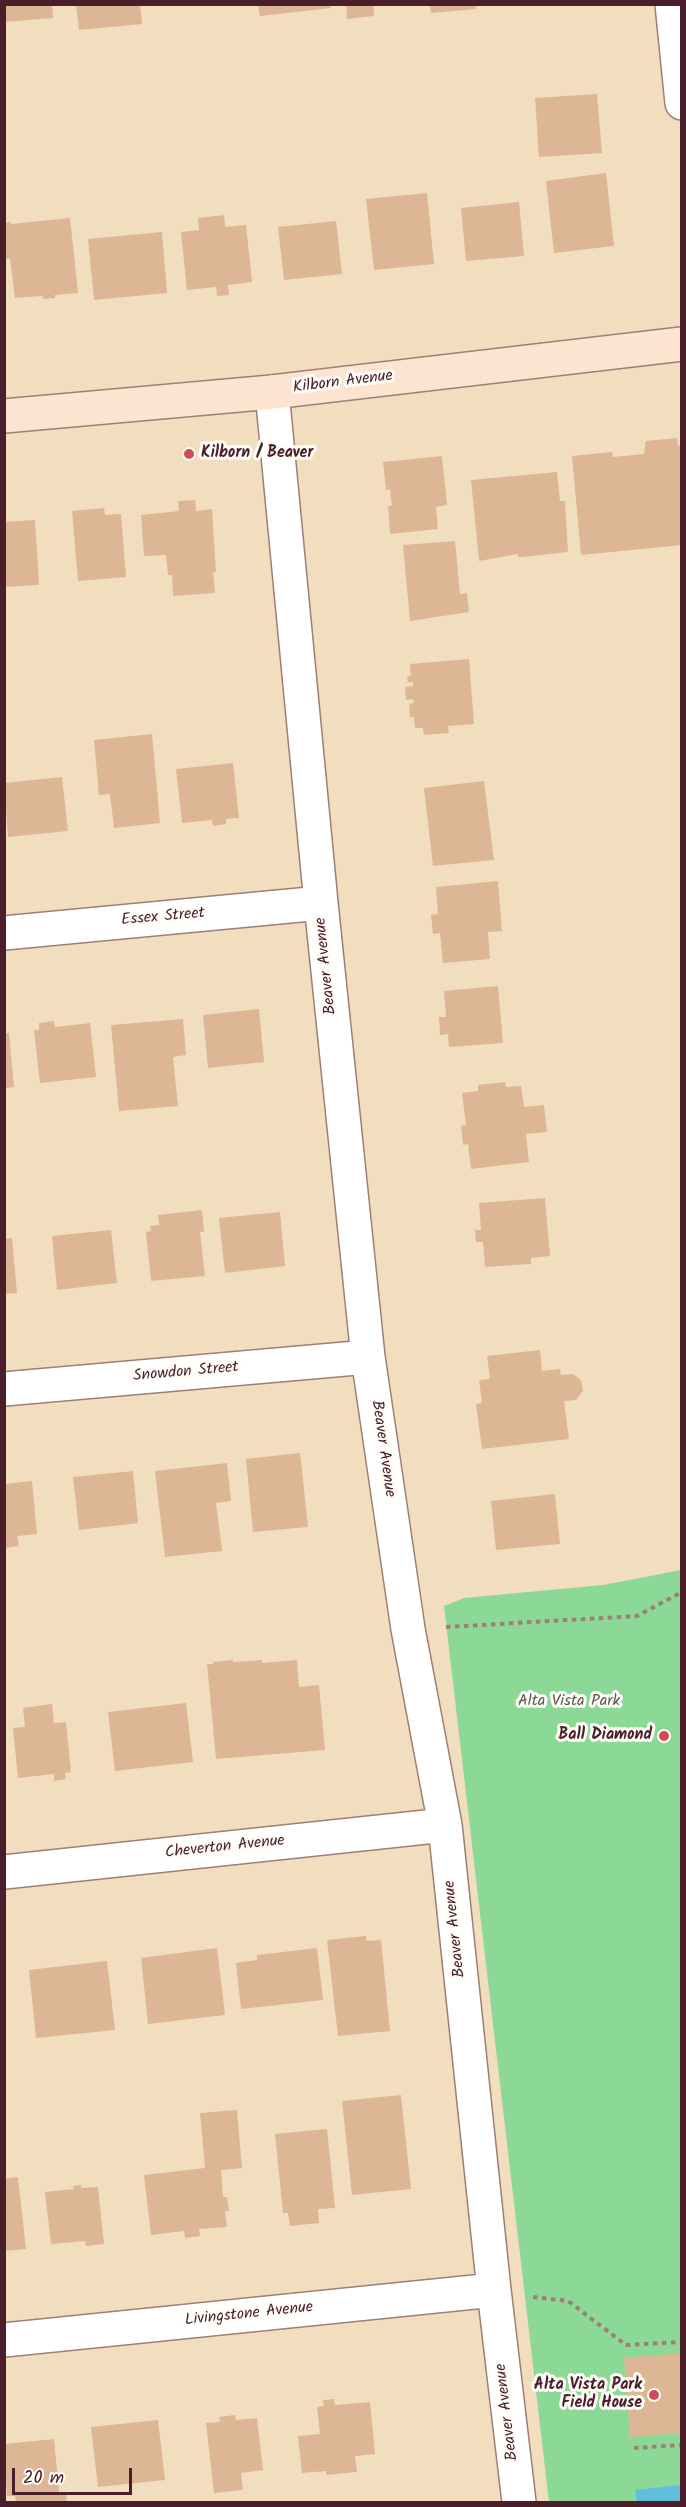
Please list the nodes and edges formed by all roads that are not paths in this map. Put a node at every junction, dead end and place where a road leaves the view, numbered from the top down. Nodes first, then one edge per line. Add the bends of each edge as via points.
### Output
1 (672, 4) edge
2 (681, 103) edge
3 (681, 344) edge
4 (272, 392) junction
5 (4, 416) edge
6 (321, 903) junction
7 (4, 933) edge
8 (368, 1357) junction
9 (4, 1389) edge
10 (445, 1825) junction
11 (4, 1872) edge
12 (494, 2290) junction
13 (4, 2340) edge
14 (519, 2502) edge

1 - 2 street
3 - 4 street, Kilborn Avenue
4 - 5 street, Kilborn Avenue
4 - 6 street, Beaver Avenue
6 - 7 street, Essex Street
6 - 8 street, Beaver Avenue
8 - 9 street, Snowdon Street
8 - 10 street, Beaver Avenue via 408,1629
10 - 11 street, Cheverton Avenue
10 - 12 street, Beaver Avenue
12 - 13 street, Livingstone Avenue
12 - 14 street, Beaver Avenue

